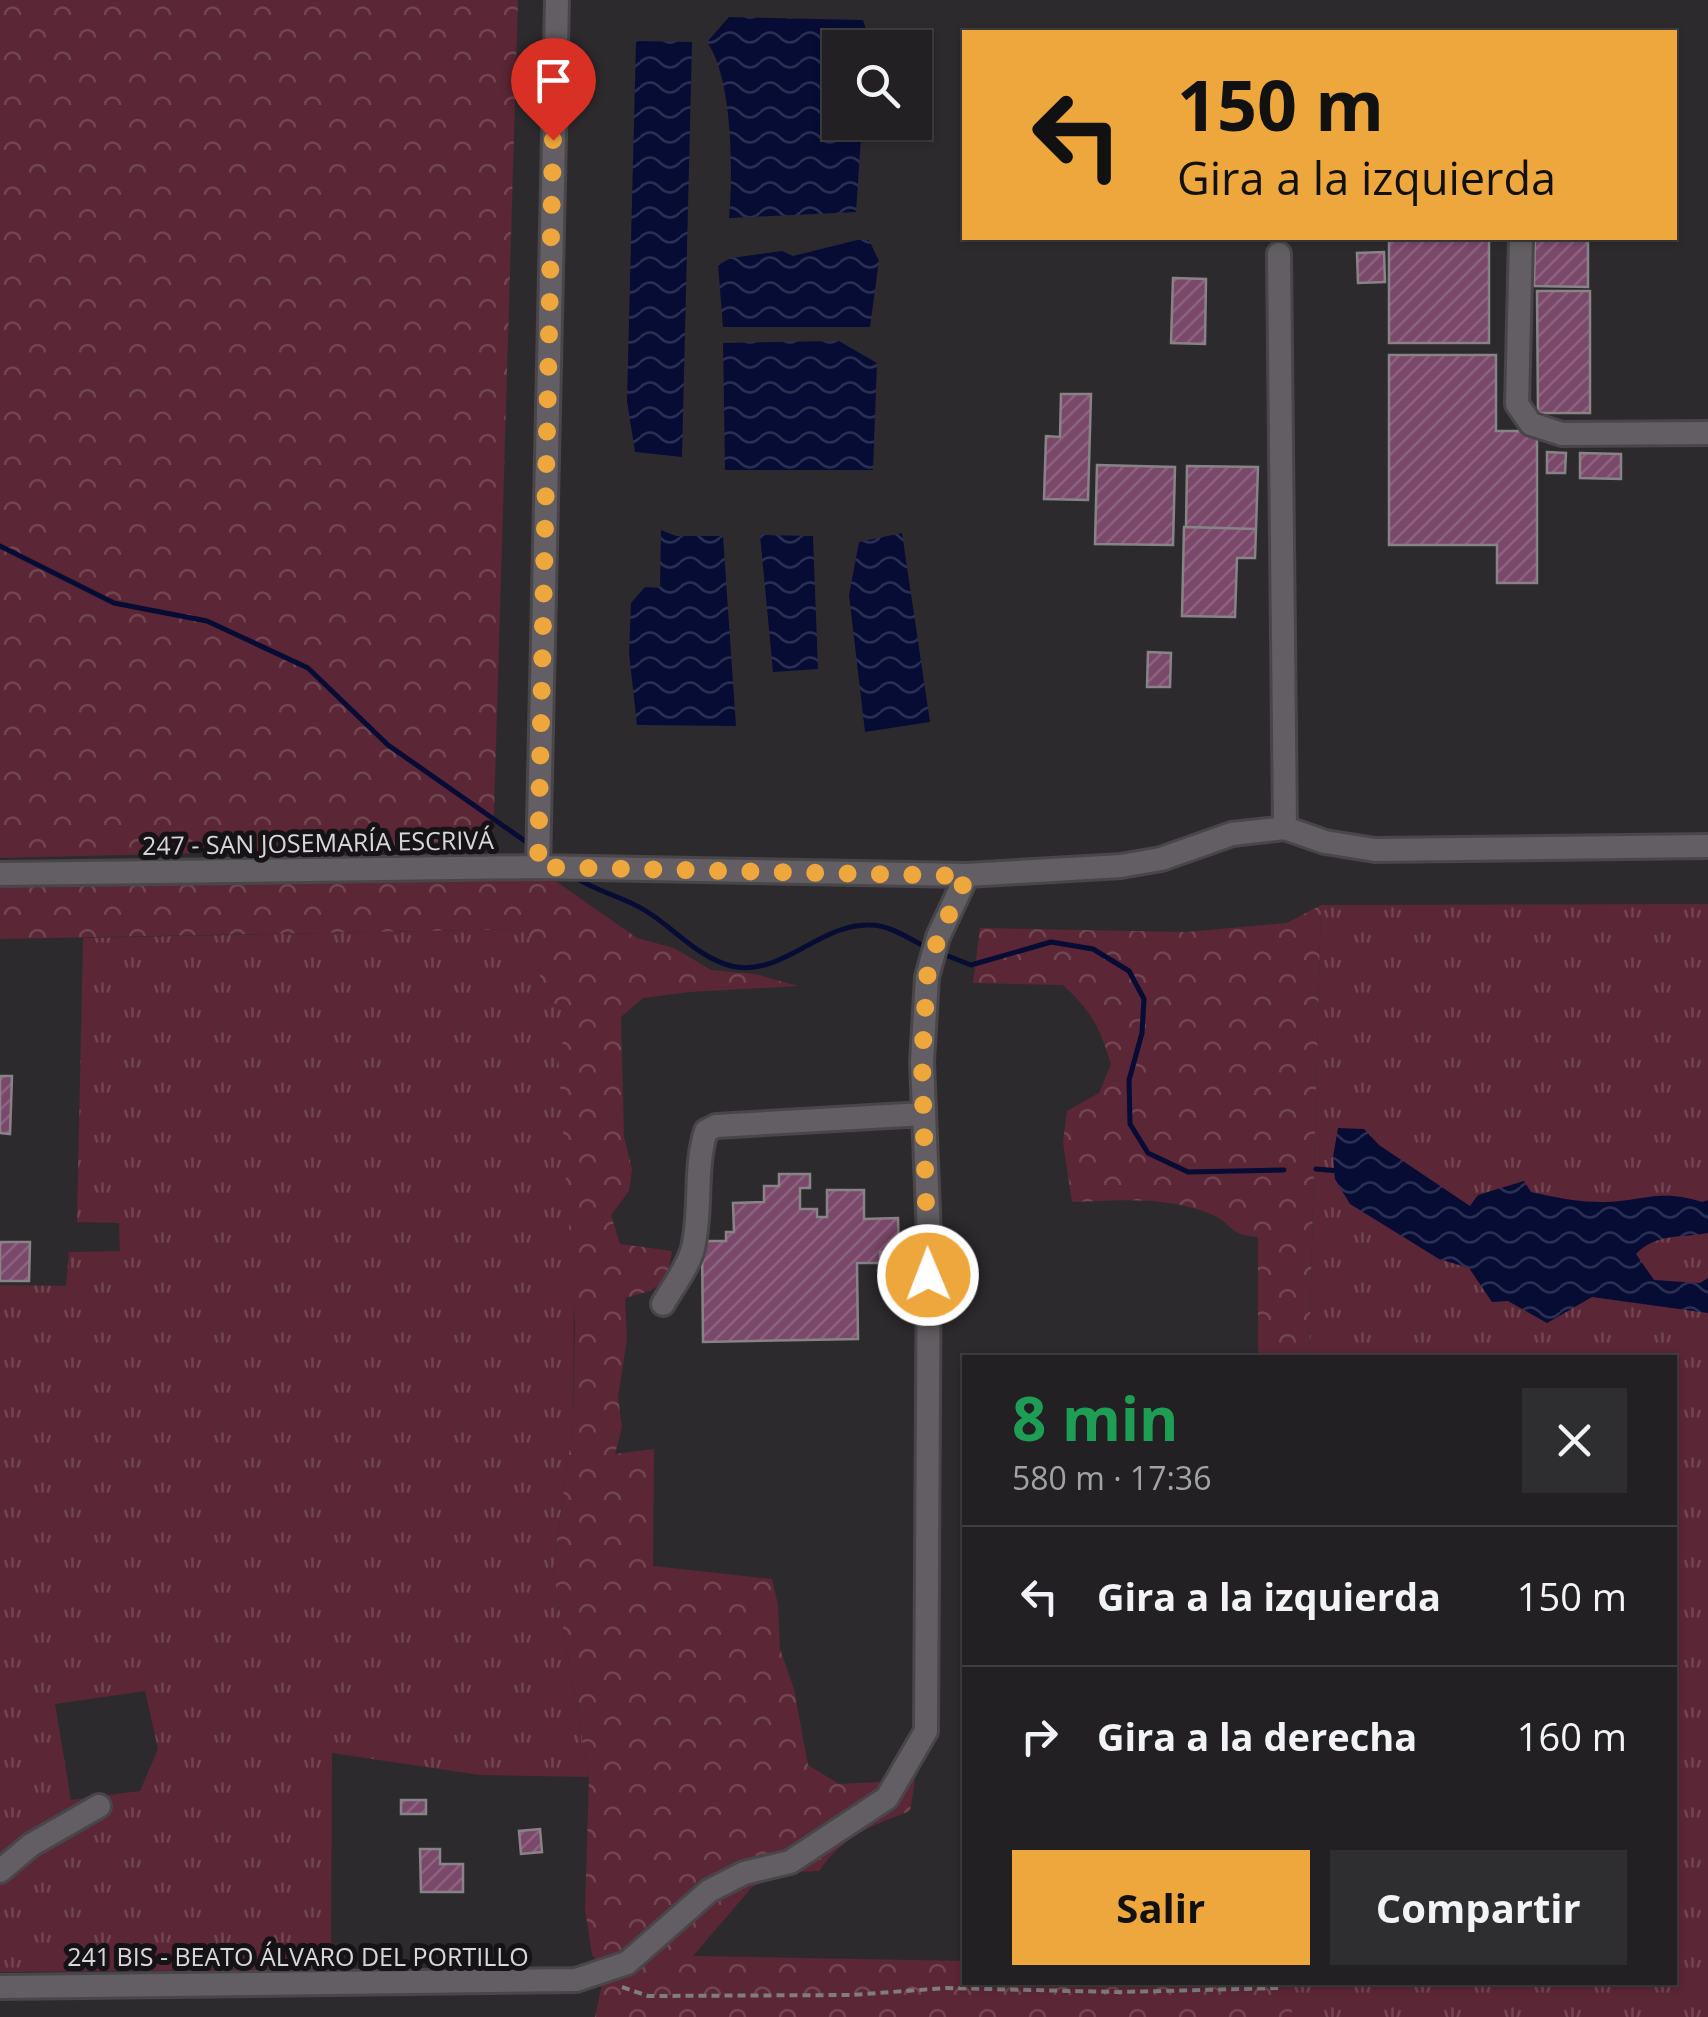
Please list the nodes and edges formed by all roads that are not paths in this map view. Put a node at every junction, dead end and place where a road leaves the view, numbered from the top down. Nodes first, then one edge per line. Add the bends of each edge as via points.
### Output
1 (557, 0) edge
2 (1521, 240) edge
3 (1280, 254) dead end
4 (1708, 433) edge
5 (1284, 828) junction
6 (1708, 846) edge
7 (538, 867) junction
8 (0, 874) edge
9 (967, 876) junction
10 (924, 1114) junction
11 (663, 1304) dead end
12 (99, 1806) dead end
13 (0, 1872) edge
14 (0, 1987) edge

1 - 7 street
2 - 4 street via 1517,404 1531,424 1562,434
3 - 5 street
5 - 6 street, 247 - SAN JOSEMARÍA ESCRIVÁ via 1375,850
5 - 9 street, 247 - SAN JOSEMARÍA ESCRIVÁ via 1232,834 1161,860
7 - 8 street, 247 - SAN JOSEMARÍA ESCRIVÁ
7 - 9 street, 247 - SAN JOSEMARÍA ESCRIVÁ
9 - 10 street via 927,977
10 - 11 street via 706,1131 698,1155 694,1244
10 - 14 street, 241 BIS - BEATO ÁLVARO DEL PORTILLO via 926,1731 886,1798 790,1862 744,1873 709,1892 627,1963 595,1976 556,1982
12 - 13 street via 31,1845

